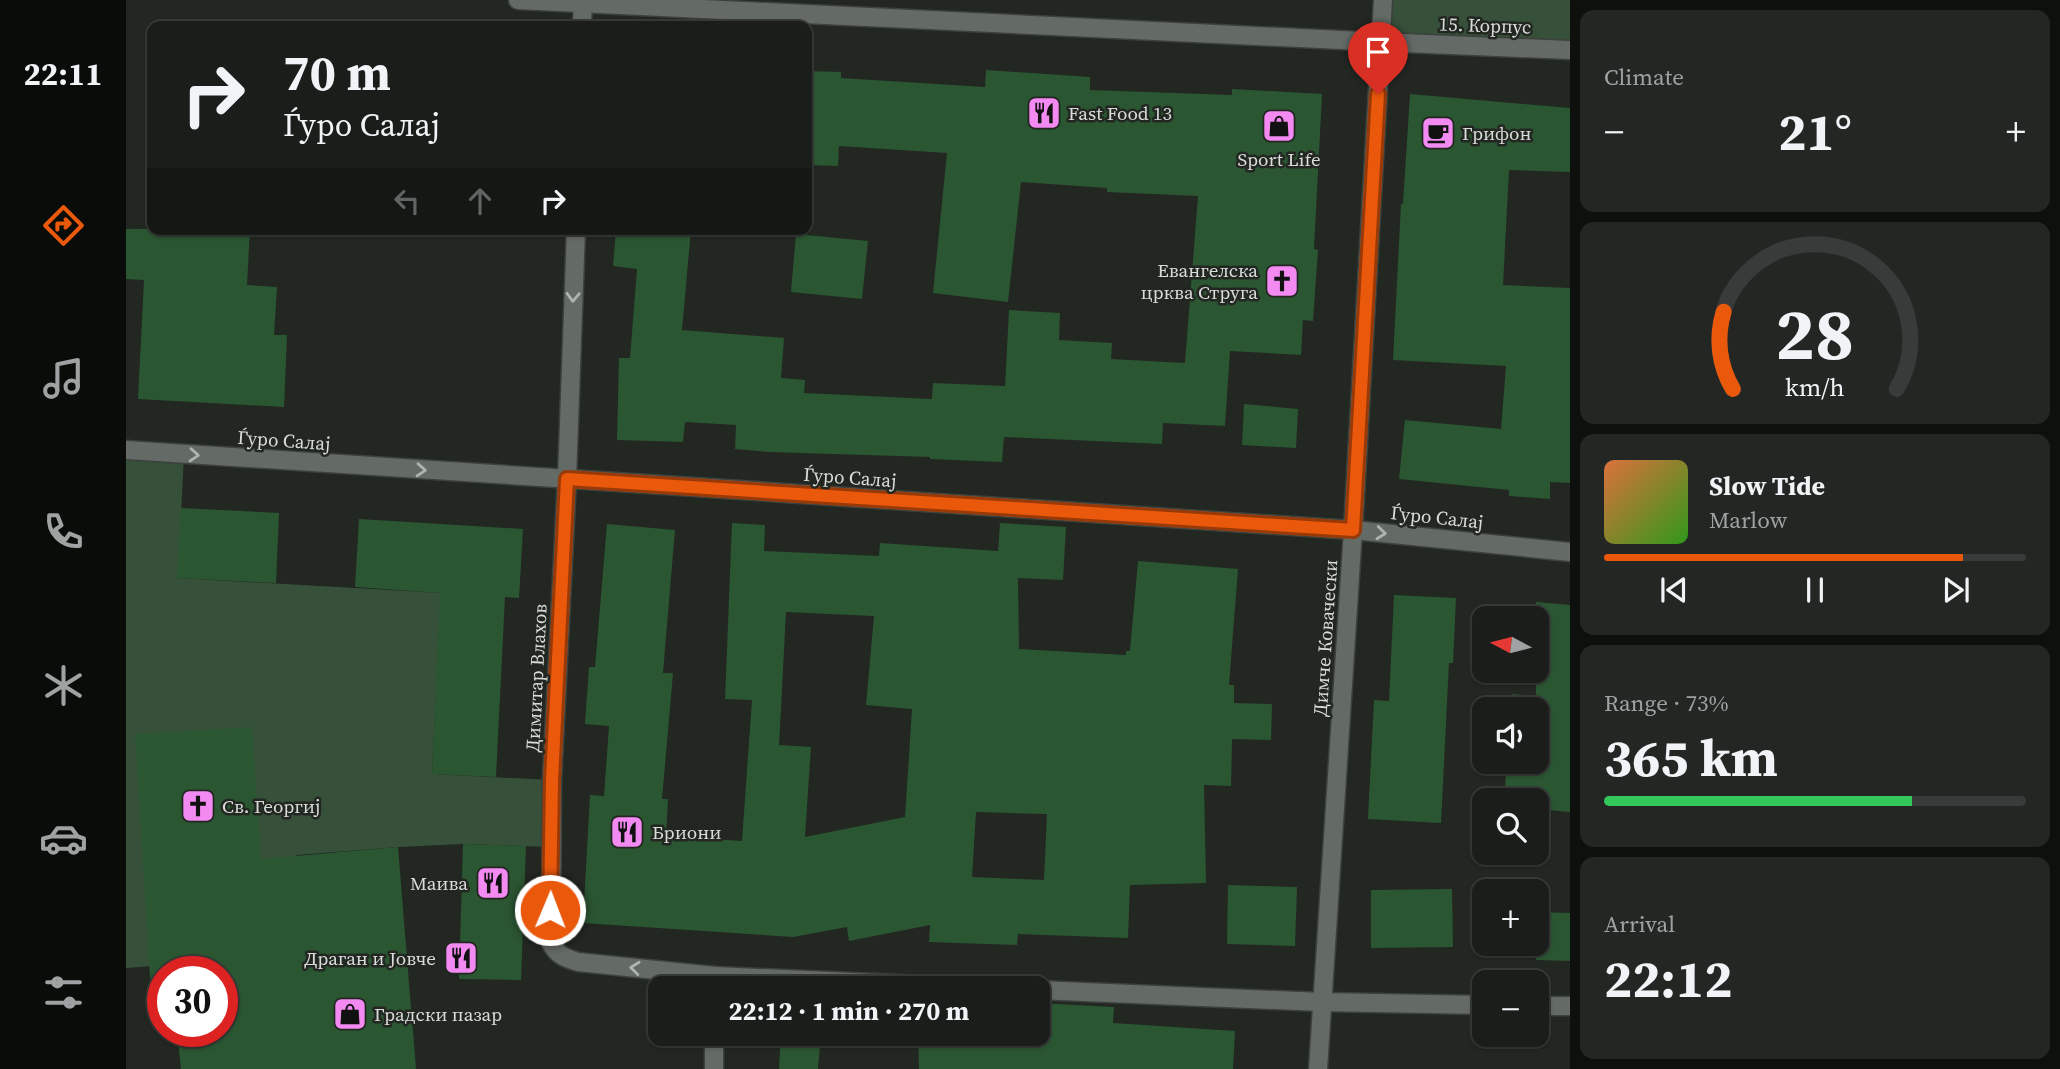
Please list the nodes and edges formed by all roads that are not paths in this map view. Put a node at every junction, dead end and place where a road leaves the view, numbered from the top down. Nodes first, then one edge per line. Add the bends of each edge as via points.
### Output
1 (518, 0) edge
2 (1383, 0) edge
3 (583, 2) edge
4 (582, 21) edge
5 (1381, 43) junction
6 (1570, 50) edge
7 (576, 235) edge
8 (126, 450) edge
9 (567, 479) junction
10 (1353, 530) junction
11 (1570, 552) edge
12 (674, 976) edge
13 (1050, 991) edge
14 (1322, 1002) junction
15 (1472, 1005) edge
16 (1549, 1006) edge
17 (1570, 1006) edge
18 (714, 1046) edge
19 (714, 1069) edge
20 (1318, 1069) edge

1 - 3 street, 15. Корпус
2 - 5 street, Димче Ковачески
3 - 4 street
3 - 5 street, 15. Корпус
5 - 6 street, 15. Корпус
5 - 10 street, Димче Ковачески
7 -> 9 street, Димитар Влахов
8 -> 9 street, Ѓуро Салај
9 - 10 street, Ѓуро Салај
12 -> 9 street, Димитар Влахов via 578,962 556,952 551,943 552,793
10 -> 11 street, Ѓуро Салај
10 - 14 street, Димче Ковачески
13 - 14 street
14 - 15 street
14 - 20 street, Димче Ковачески
16 - 17 street
18 - 19 street

